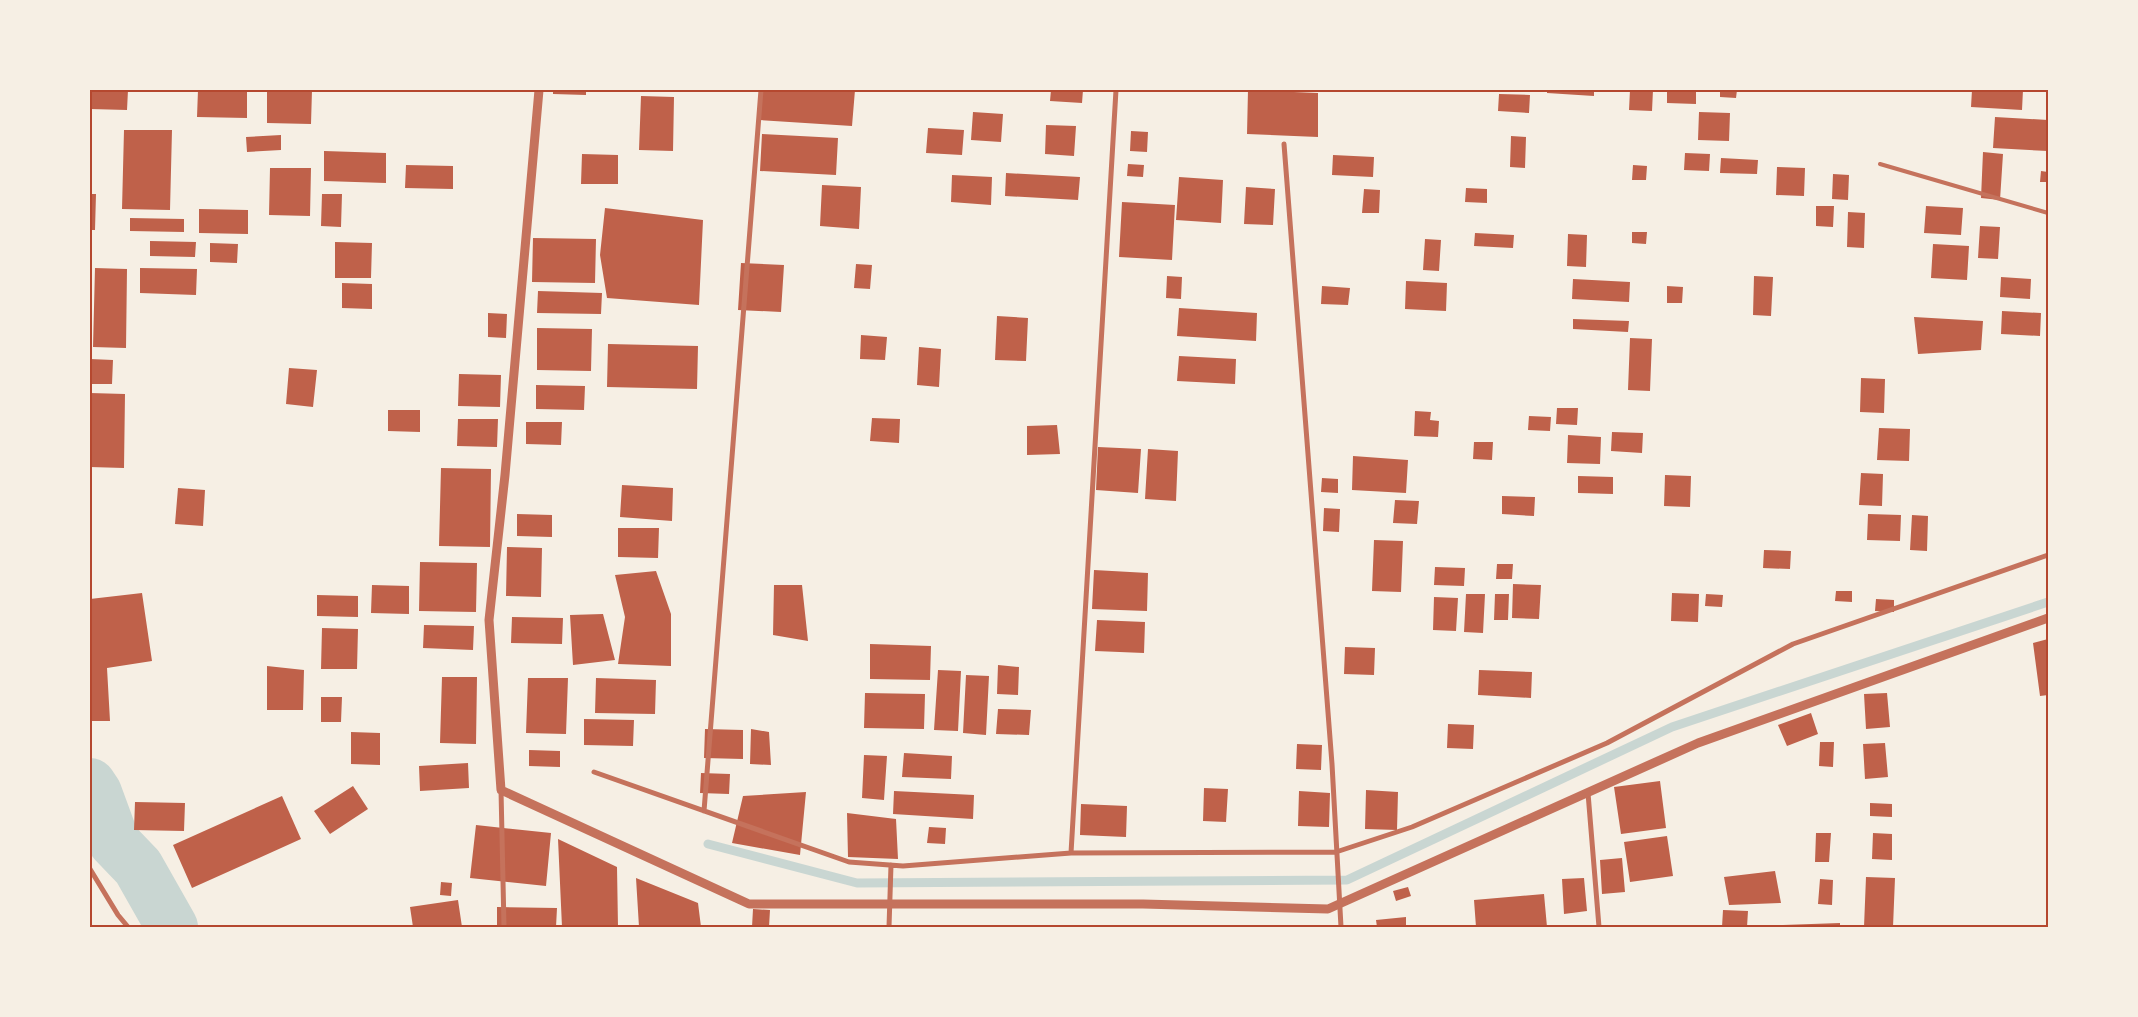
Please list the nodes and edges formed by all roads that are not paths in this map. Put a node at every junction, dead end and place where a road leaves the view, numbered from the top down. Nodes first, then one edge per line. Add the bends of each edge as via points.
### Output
1 (539, 90) edge
2 (761, 90) edge
3 (1116, 90) edge
4 (1284, 144) dead end
5 (1880, 164) dead end
6 (2048, 213) edge
7 (2048, 555) edge
8 (2048, 618) edge
9 (594, 772) dead end
10 (502, 790) junction
11 (1588, 792) junction
12 (704, 811) junction
13 (1336, 852) junction
14 (1071, 853) junction
15 (891, 865) junction
16 (90, 869) edge
17 (890, 904) junction
18 (1339, 904) junction
19 (128, 927) edge
20 (504, 927) edge
21 (889, 927) edge
22 (1341, 927) edge
23 (1599, 927) edge

1 - 10 street via 489,620
2 - 12 street
3 - 14 street
4 - 13 street via 1330,735
5 - 6 lane
7 - 13 street via 1794,644 1607,743 1412,827
8 - 11 street via 1698,743
9 - 12 street
10 - 17 street via 749,904
10 - 20 street
11 - 18 street
11 - 23 street
12 - 15 street via 849,862
13 - 14 street
13 - 18 street
14 - 15 street
15 - 17 street
16 - 19 street
17 - 18 street via 1328,908
17 - 21 street
18 - 22 street

